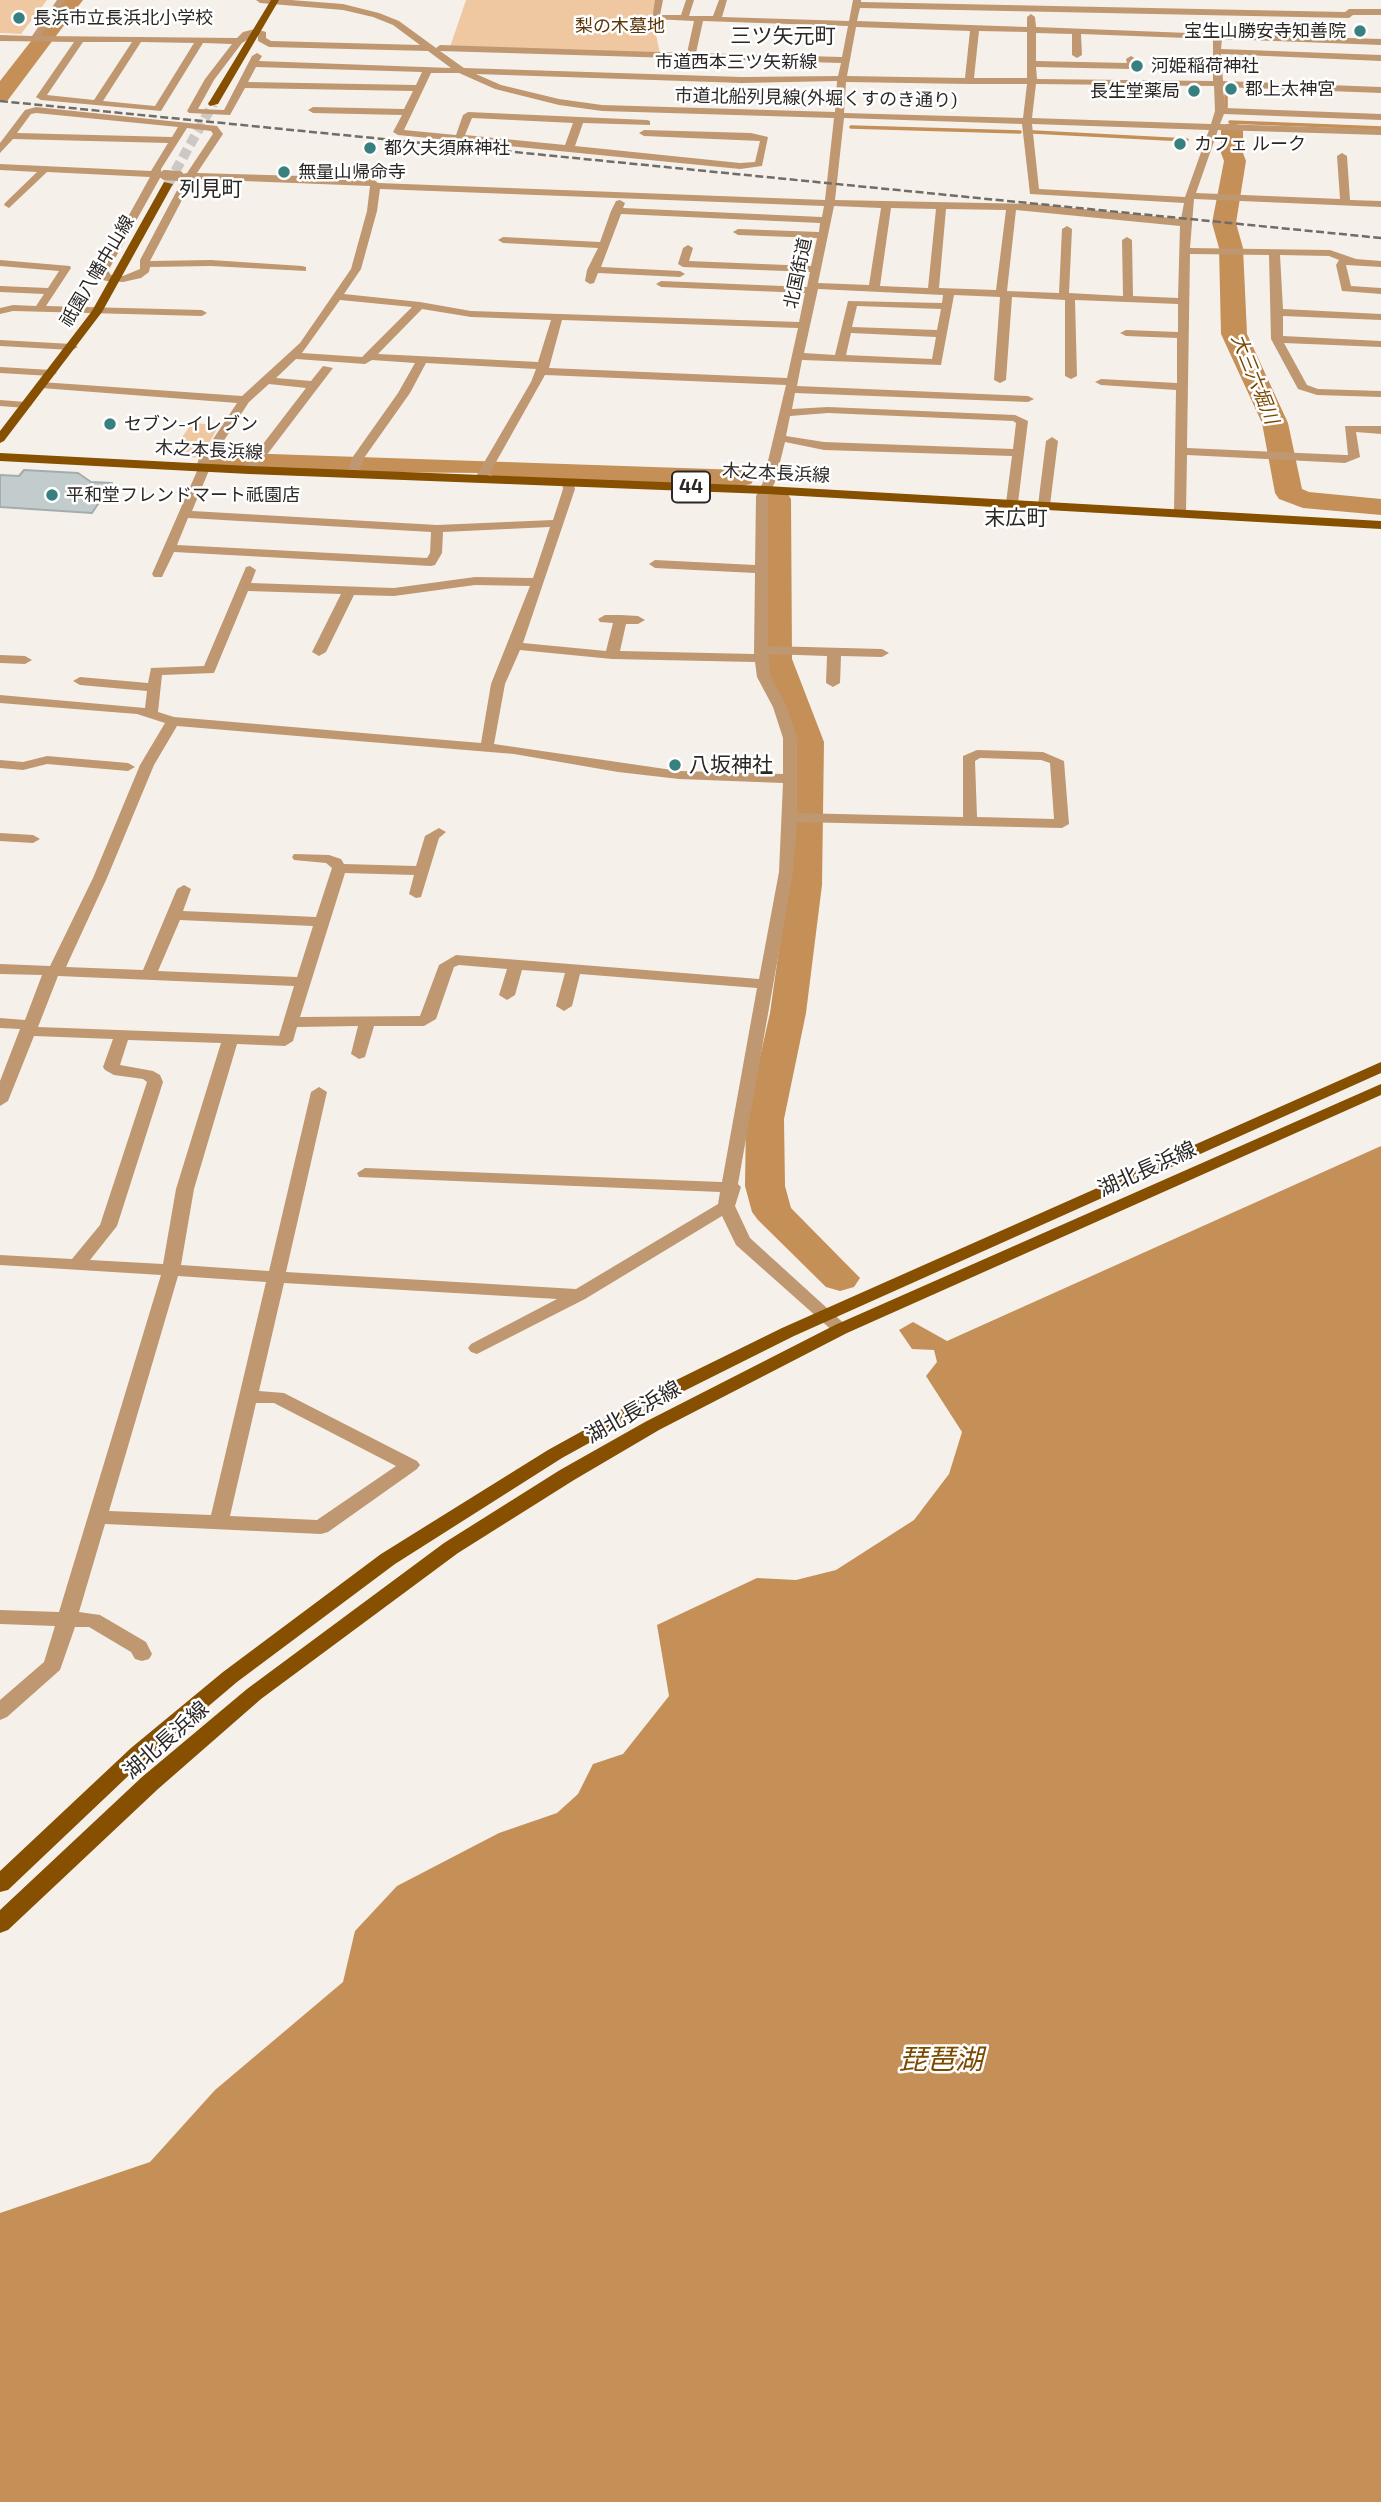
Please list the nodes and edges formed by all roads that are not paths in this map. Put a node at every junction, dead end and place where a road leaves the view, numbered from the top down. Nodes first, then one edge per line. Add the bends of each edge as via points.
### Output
1 (61, 0) edge
2 (260, 0) edge
3 (274, 0) edge
4 (659, 0) edge
5 (690, 0) edge
6 (723, 0) edge
7 (1224, 0) edge
8 (857, 3) edge
9 (1031, 4) edge
10 (1224, 12) junction
11 (1381, 12) edge
12 (684, 18) junction
13 (699, 18) junction
14 (717, 19) junction
15 (851, 23) junction
16 (975, 27) junction
17 (1032, 30) junction
18 (1076, 31) junction
19 (258, 35) junction
20 (1218, 35) junction
21 (4, 39) edge
22 (35, 39) junction
23 (201, 39) junction
24 (80, 40) junction
25 (138, 40) junction
26 (239, 41) junction
27 (1381, 42) edge
28 (0, 48) edge
29 (434, 48) junction
30 (1216, 51) junction
31 (691, 55) junction
32 (1077, 55) dead end
33 (1381, 58) edge
34 (844, 60) junction
35 (1131, 63) dead end
36 (253, 64) junction
37 (1032, 64) junction
38 (428, 70) junction
39 (463, 72) junction
40 (842, 79) junction
41 (969, 81) junction
42 (1032, 82) junction
43 (244, 85) junction
44 (1220, 85) junction
45 (419, 88) junction
46 (1381, 90) edge
47 (97, 103) junction
48 (213, 104) tunnel mouth
49 (313, 110) dead end
50 (651, 110) junction
51 (1220, 111) junction
52 (408, 112) junction
53 (840, 114) junction
54 (1381, 117) edge
55 (1027, 119) junction
56 (579, 120) junction
57 (184, 125) junction
58 (1213, 125) junction
59 (645, 128) junction
60 (1381, 132) edge
61 (10, 136) junction
62 (459, 138) junction
63 (174, 140) junction
64 (569, 148) junction
65 (0, 150) edge
66 (636, 155) junction
67 (1342, 156) dead end
68 (0, 167) edge
69 (44, 170) junction
70 (185, 176) junction
71 (163, 178) junction
72 (375, 186) junction
73 (623, 195) junction
74 (1190, 198) junction
75 (1345, 202) junction
76 (830, 203) junction
77 (1381, 204) edge
78 (9, 205) dead end
79 (886, 205) junction
80 (941, 206) junction
81 (1011, 207) junction
82 (614, 216) junction
83 (826, 220) junction
84 (1185, 223) junction
85 (712, 226) dead end
86 (1067, 229) dead end
87 (738, 232) dead end
88 (824, 235) junction
89 (503, 240) dead end
90 (1127, 240) dead end
91 (603, 245) junction
92 (688, 248) dead end
93 (1183, 251) junction
94 (1274, 251) junction
95 (1345, 259) junction
96 (0, 263) edge
97 (146, 264) junction
98 (1381, 264) edge
99 (302, 269) dead end
100 (817, 269) junction
101 (736, 276) dead end
102 (115, 279) junction
103 (661, 284) dead end
104 (813, 288) junction
105 (874, 288) junction
106 (0, 289) edge
107 (933, 290) junction
108 (1381, 290) edge
109 (51, 291) junction
110 (949, 291) junction
111 (1004, 294) junction
112 (338, 297) junction
113 (1067, 297) junction
114 (1128, 299) junction
115 (1182, 301) junction
116 (419, 305) junction
117 (946, 306) junction
118 (39, 309) junction
119 (98, 310) junction
120 (0, 311) edge
121 (1278, 312) junction
122 (202, 313) dead end
123 (558, 316) junction
124 (1381, 317) edge
125 (805, 325) junction
126 (846, 330) junction
127 (1126, 333) dead end
128 (942, 334) junction
129 (1182, 335) junction
130 (1278, 339) junction
131 (0, 343) edge
132 (1381, 344) edge
133 (72, 346) junction
134 (292, 355) junction
135 (798, 356) junction
136 (371, 357) junction
137 (840, 358) junction
138 (422, 361) junction
139 (327, 368) dead end
140 (543, 369) junction
141 (0, 370) edge
142 (51, 373) junction
143 (1071, 376) dead end
144 (265, 380) junction
145 (1000, 380) dead end
146 (1101, 382) dead end
147 (41, 385) junction
148 (314, 385) junction
149 (791, 386) junction
150 (1181, 387) junction
151 (1381, 394) edge
152 (1028, 399) dead end
153 (245, 401) junction
154 (0, 403) edge
155 (26, 405) junction
156 (785, 413) junction
157 (1381, 430) edge
158 (780, 438) junction
159 (0, 439) edge
160 (1052, 442) dead end
161 (1181, 451) junction
162 (1019, 453) junction
163 (0, 457) edge
164 (202, 468) junction
165 (249, 470) junction
166 (353, 474) junction
167 (481, 478) junction
168 (568, 481) junction
169 (766, 490) junction
170 (1012, 503) junction
171 (1044, 505) junction
172 (1180, 513) junction
173 (184, 514) junction
174 (558, 523) junction
175 (1381, 526) edge
176 (437, 529) junction
177 (170, 548) junction
178 (654, 564) dead end
179 (761, 569) junction
180 (250, 570) dead end
181 (158, 574) dead end
182 (538, 582) junction
183 (243, 587) junction
184 (349, 591) junction
185 (605, 619) dead end
186 (621, 620) junction
187 (638, 620) dead end
188 (515, 646) junction
189 (318, 652) dead end
190 (834, 652) junction
191 (763, 653) junction
192 (882, 653) dead end
193 (612, 655) junction
194 (0, 659) edge
195 (25, 660) dead end
196 (80, 681) dead end
197 (833, 682) dead end
198 (154, 688) junction
199 (0, 699) edge
200 (151, 714) junction
201 (173, 721) junction
202 (486, 747) junction
203 (0, 764) edge
204 (128, 767) dead end
205 (790, 779) junction
206 (793, 817) junction
207 (970, 822) junction
208 (439, 832) dead end
209 (0, 837) edge
210 (33, 839) dead end
211 (299, 857) dead end
212 (339, 868) junction
213 (422, 871) junction
214 (184, 890) dead end
215 (416, 894) dead end
216 (174, 915) junction
217 (323, 922) junction
218 (516, 963) junction
219 (574, 967) junction
220 (0, 969) edge
221 (54, 971) junction
222 (149, 975) junction
223 (304, 982) junction
224 (767, 984) junction
225 (507, 995) dead end
226 (564, 1006) dead end
227 (367, 1021) junction
228 (291, 1022) junction
229 (0, 1024) edge
230 (28, 1028) junction
231 (122, 1035) junction
232 (230, 1040) junction
233 (359, 1054) dead end
234 (1381, 1067) edge
235 (1381, 1089) edge
236 (319, 1092) dead end
237 (0, 1101) edge
238 (365, 1173) dead end
239 (732, 1187) junction
240 (726, 1206) junction
241 (0, 1260) edge
242 (77, 1264) junction
243 (171, 1270) junction
244 (278, 1276) junction
245 (579, 1295) junction
246 (825, 1315) junction
247 (841, 1329) junction
248 (477, 1348) dead end
249 (248, 1397) junction
250 (97, 1517) junction
251 (219, 1522) junction
252 (0, 1617) edge
253 (67, 1619) junction
254 (142, 1654) dead end
255 (0, 1712) edge
256 (0, 1884) edge
257 (0, 1924) edge

1 - 22 street
2 - 3 street, 市道北船列見線(外堀くすのき通り)
3 - 19 main road
3 - 29 street, 市道北船列見線(外堀くすのき通り) via 342,7 376,16 396,23
4 - 12 street via 654,17
5 - 12 street
6 - 14 street
7 - 10 street
8 - 9 street
8 - 15 street, 北国街道
9 - 10 street
9 - 17 street
10 - 11 street
10 - 20 street
12 - 13 street
13 - 14 street
13 - 31 street
14 - 15 street
15 - 16 street
15 - 34 street, 北国街道
16 - 17 street
16 - 41 street
17 - 18 street
17 - 37 street
18 - 20 street
18 - 32 street
19 - 26 street via 246,34
19 - 29 street via 269,44
19 - 36 street via 261,46
19 - 48 main road
20 - 27 street
20 - 30 street
21 - 22 street
21 - 28 street
22 - 24 street
23 - 25 street
23 - 26 street
23 - 47 street via 158,109
24 - 25 street
24 - 47 street via 41,97
25 - 47 street
26 - 43 street via 192,111 228,113
29 - 31 street
29 - 39 street, 市道北船列見線(外堀くすのき通り)
30 - 33 street
30 - 44 street
31 - 34 street
34 - 40 street, 北国街道
35 - 37 street
36 - 38 street, 市道西本三ツ矢新線
36 - 43 street
37 - 42 street
38 - 39 street, 市道西本三ツ矢新線
38 - 45 street
39 - 40 street, 市道西本三ツ矢新線
39 - 50 street, 市道北船列見線(外堀くすのき通り) via 523,95 602,108
40 - 41 street, 市道西本三ツ矢新線
40 - 53 street, 北国街道
41 - 42 street, 市道西本三ツ矢新線
42 - 44 street, 市道西本三ツ矢新線
42 - 55 street
43 - 45 street
44 - 46 street
44 - 51 street
45 - 52 street
49 - 52 street
50 - 53 street, 市道北船列見線(外堀くすのき通り)
50 - 59 street
51 - 54 street
51 - 58 street
52 - 62 street via 398,132
53 - 55 street, 市道北船列見線(外堀くすのき通り)
53 - 76 street, 北国街道
55 - 58 street, 市道北船列見線(外堀くすのき通り)
55 - 74 street via 1034,192
56 - 59 street
56 - 62 street via 468,115
56 - 64 street
57 - 61 street via 36,110 28,112
57 - 63 street
57 - 70 street via 214,128 218,134
58 - 60 street, 市道北船列見線(外堀くすのき通り)
58 - 74 street
59 - 66 street
59 - 66 street via 765,139 759,164
61 - 63 street
61 - 65 street
62 - 64 street
63 - 71 street via 156,169
64 - 66 street
67 - 75 street
68 - 69 street
69 - 71 street
69 - 78 street
70 - 71 street, bridge
70 - 72 street via 372,181
70 - 97 street
71 - 102 main road, 祇園八幡中山線
72 - 73 street
72 - 112 street via 356,269
73 - 76 street
73 - 82 street
74 - 75 street
74 - 84 street
75 - 77 street
76 - 79 street
76 - 83 street, 北国街道
79 - 80 street
79 - 105 street
80 - 81 street
80 - 107 street
81 - 84 street
81 - 111 street
82 - 83 street
82 - 85 street
82 - 91 street
83 - 88 street, 北国街道
84 - 93 street
86 - 113 street
87 - 88 street
88 - 100 street, 北国街道
89 - 91 street
90 - 114 street
91 - 101 street via 591,275
92 - 100 street via 683,264
93 - 94 street
93 - 115 street
94 - 95 street via 1330,253
94 - 121 street
95 - 98 street
95 - 108 street via 1341,265 1346,289
96 - 109 street via 65,267
97 - 99 street
97 - 102 street via 142,274
100 - 104 street, 北国街道
102 - 119 main road, 祇園八幡中山線
103 - 104 street
104 - 105 street
104 - 125 street, 北国街道
105 - 107 street
106 - 109 street
107 - 110 street
109 - 118 street
110 - 111 street
110 - 117 street
111 - 113 street
111 - 145 street
112 - 116 street
112 - 134 street
113 - 114 street
113 - 143 street
114 - 115 street
115 - 129 street
116 - 123 street via 471,314
116 - 136 street
117 - 126 street via 852,303
117 - 128 street
118 - 119 street
118 - 120 street
119 - 122 street
119 - 133 main road, 祇園八幡中山線
121 - 124 street
121 - 130 street
123 - 125 street
123 - 140 street
125 - 135 street, 北国街道
126 - 128 street
126 - 137 street
127 - 129 street
128 - 137 street via 937,363
129 - 150 street
130 - 132 street
130 - 151 street via 1302,387 1318,392
131 - 133 street
133 - 142 main road, 祇園八幡中山線
134 - 136 street via 365,361
134 - 144 street
135 - 137 street
135 - 149 street, 北国街道
136 - 138 street
138 - 140 street
138 - 166 street via 358,458
139 - 148 street
140 - 149 street
140 - 167 street
141 - 142 street
142 - 147 main road, 祇園八幡中山線
144 - 148 street
144 - 153 street
146 - 150 street
147 - 153 street
147 - 155 main road, 祇園八幡中山線
148 - 165 street
149 - 152 street
149 - 156 street, 北国街道
150 - 161 street
153 - 164 street
154 - 155 street
155 - 159 main road, 祇園八幡中山線
156 - 158 street, 北国街道
156 - 162 street via 828,410 1015,418 1022,421
157 - 161 street via 1349,428 1354,457
158 - 162 street via 824,446
158 - 169 street, 北国街道
160 - 171 street
161 - 172 street
162 - 170 street
163 - 164 main road, 木之本長浜線 / 44
164 - 165 main road, 木之本長浜線 / 44
164 - 173 street
165 - 166 main road, 木之本長浜線 / 44
166 - 167 main road, 木之本長浜線 / 44
167 - 168 main road, 木之本長浜線 / 44
168 - 169 main road, 木之本長浜線 / 44
168 - 174 street
169 - 170 main road, 木之本長浜線 / 44
169 - 179 street, 北国街道 via 762,496
170 - 171 main road, 木之本長浜線 / 44
171 - 172 main road, 木之本長浜線 / 44
172 - 175 main road, 木之本長浜線 / 44
173 - 176 street
173 - 177 street
174 - 176 street
174 - 182 street
176 - 177 street via 431,562
177 - 181 street
178 - 179 street
179 - 191 street, 北国街道
180 - 183 street
182 - 184 street via 475,581 394,592
182 - 188 street
183 - 184 street
183 - 198 street via 209,670 156,671
184 - 189 street
185 - 186 street
186 - 187 street
186 - 193 street
188 - 193 street
188 - 202 street via 498,684
190 - 191 street
190 - 192 street
190 - 197 street
191 - 193 street
191 - 205 street, 北国街道 via 764,677 788,728
194 - 195 street
196 - 198 street
198 - 200 street
199 - 200 street
200 - 201 street
201 - 202 street
201 - 221 street via 146,765 100,878
202 - 205 street via 679,775
203 - 204 street via 23,766 47,760
205 - 206 street, 北国街道
206 - 207 street
206 - 224 street, 北国街道
207 - 207 street via 1062,824 1057,761 1044,756 977,754 968,759
208 - 213 street via 432,836
209 - 210 street
211 - 212 street via 329,859
212 - 213 street
212 - 217 street
213 - 215 street
214 - 216 street
216 - 217 street
216 - 222 street
217 - 223 street
218 - 219 street
218 - 225 street
218 - 227 street via 453,961 447,965 429,1018
219 - 224 street
219 - 226 street
220 - 221 street
221 - 222 street
221 - 230 street
222 - 223 street
223 - 228 street
224 - 239 street, 北国街道
227 - 228 street
227 - 233 street
228 - 232 street via 285,1041
229 - 230 street
230 - 231 street
230 - 237 street
231 - 232 street
231 - 242 street via 111,1067 147,1074 155,1082 108,1226
232 - 243 street via 185,1189
234 - 246 main road, 湖北長浜線
235 - 247 main road, 湖北長浜線
236 - 244 street
238 - 239 street
239 - 240 street, 北国街道
240 - 245 street
240 - 246 street via 742,1241
241 - 242 street
242 - 243 street
243 - 244 street
243 - 250 street
244 - 245 street
244 - 249 street
245 - 248 street
246 - 247 street
246 - 256 main road, 湖北長浜線 via 669,1391 555,1454 388,1559 158,1737
247 - 257 main road, 湖北長浜線 via 652,1426 451,1548 243,1703
249 - 251 street
249 - 251 street via 277,1396 410,1465 320,1527
250 - 251 street
250 - 253 street
252 - 253 street
253 - 254 street via 93,1620 139,1647
253 - 255 street via 53,1665

